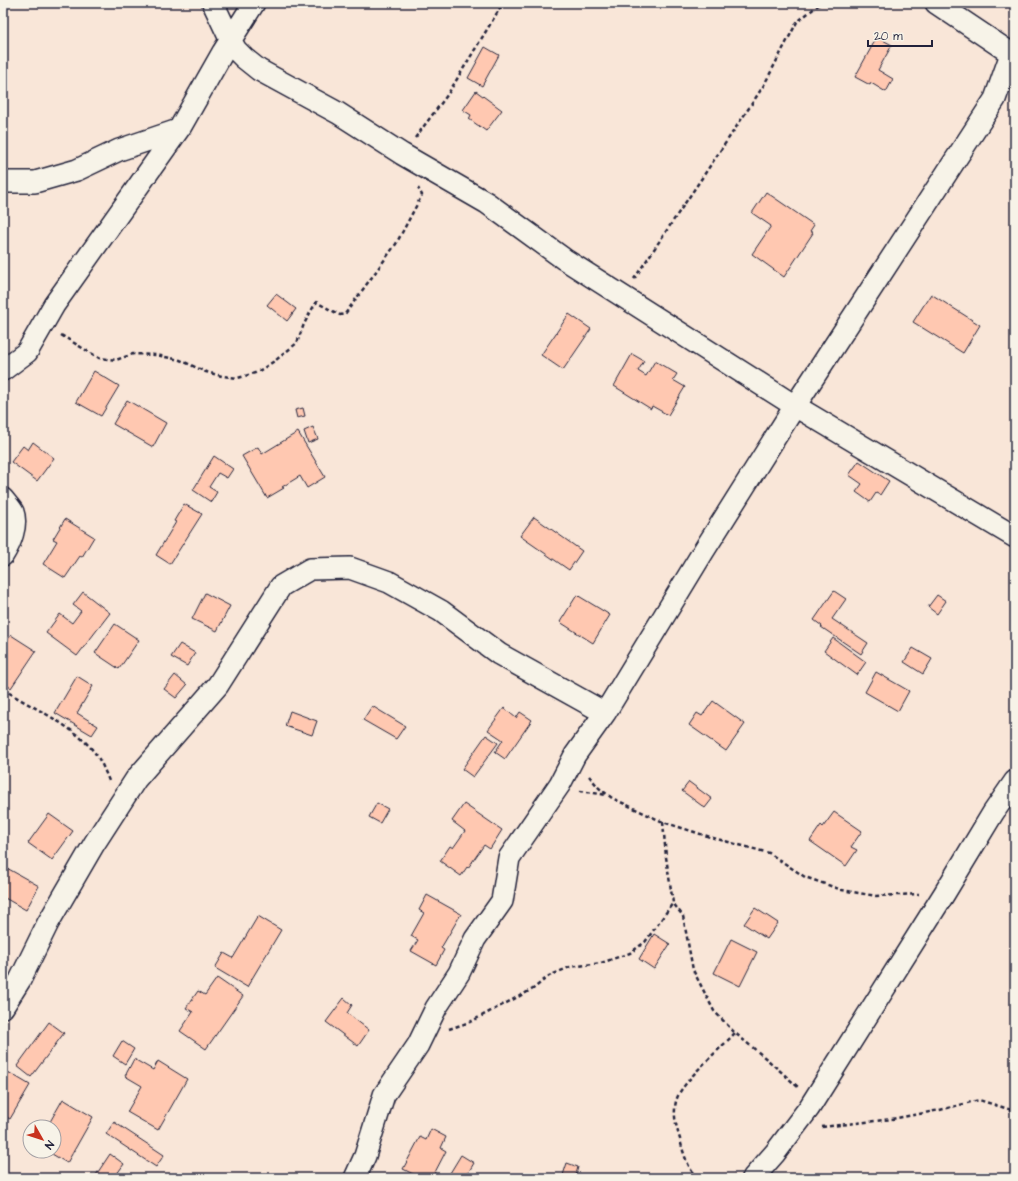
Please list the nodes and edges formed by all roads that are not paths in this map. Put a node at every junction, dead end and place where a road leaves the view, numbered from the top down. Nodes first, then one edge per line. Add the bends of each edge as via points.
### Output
1 (213, 3) edge
2 (254, 3) edge
3 (936, 3) edge
4 (231, 41) junction
5 (1013, 55) edge
6 (178, 130) junction
7 (3, 182) edge
8 (3, 370) edge
9 (795, 406) junction
10 (3, 500) edge
11 (1015, 537) edge
12 (3, 555) edge
13 (605, 712) junction
14 (1015, 781) edge
15 (3, 1007) edge
16 (355, 1178) edge
17 (753, 1178) edge

1 - 4 street
2 - 4 street
3 - 5 street
4 - 6 street
4 - 9 street via 244,58 259,70 487,203 564,259
5 - 9 street via 995,99
6 - 7 street via 119,150 78,170 36,182
6 - 8 street via 54,305 27,352
9 - 11 street
9 - 13 street
10 - 12 street via 12,511 15,522
13 - 15 street via 499,654 441,611 389,582 350,568 310,569 281,586 218,685 136,779 67,890
13 - 16 street via 509,858 502,901 475,939 459,973 436,1008 418,1045 384,1095 365,1156
14 - 17 street via 813,1102

